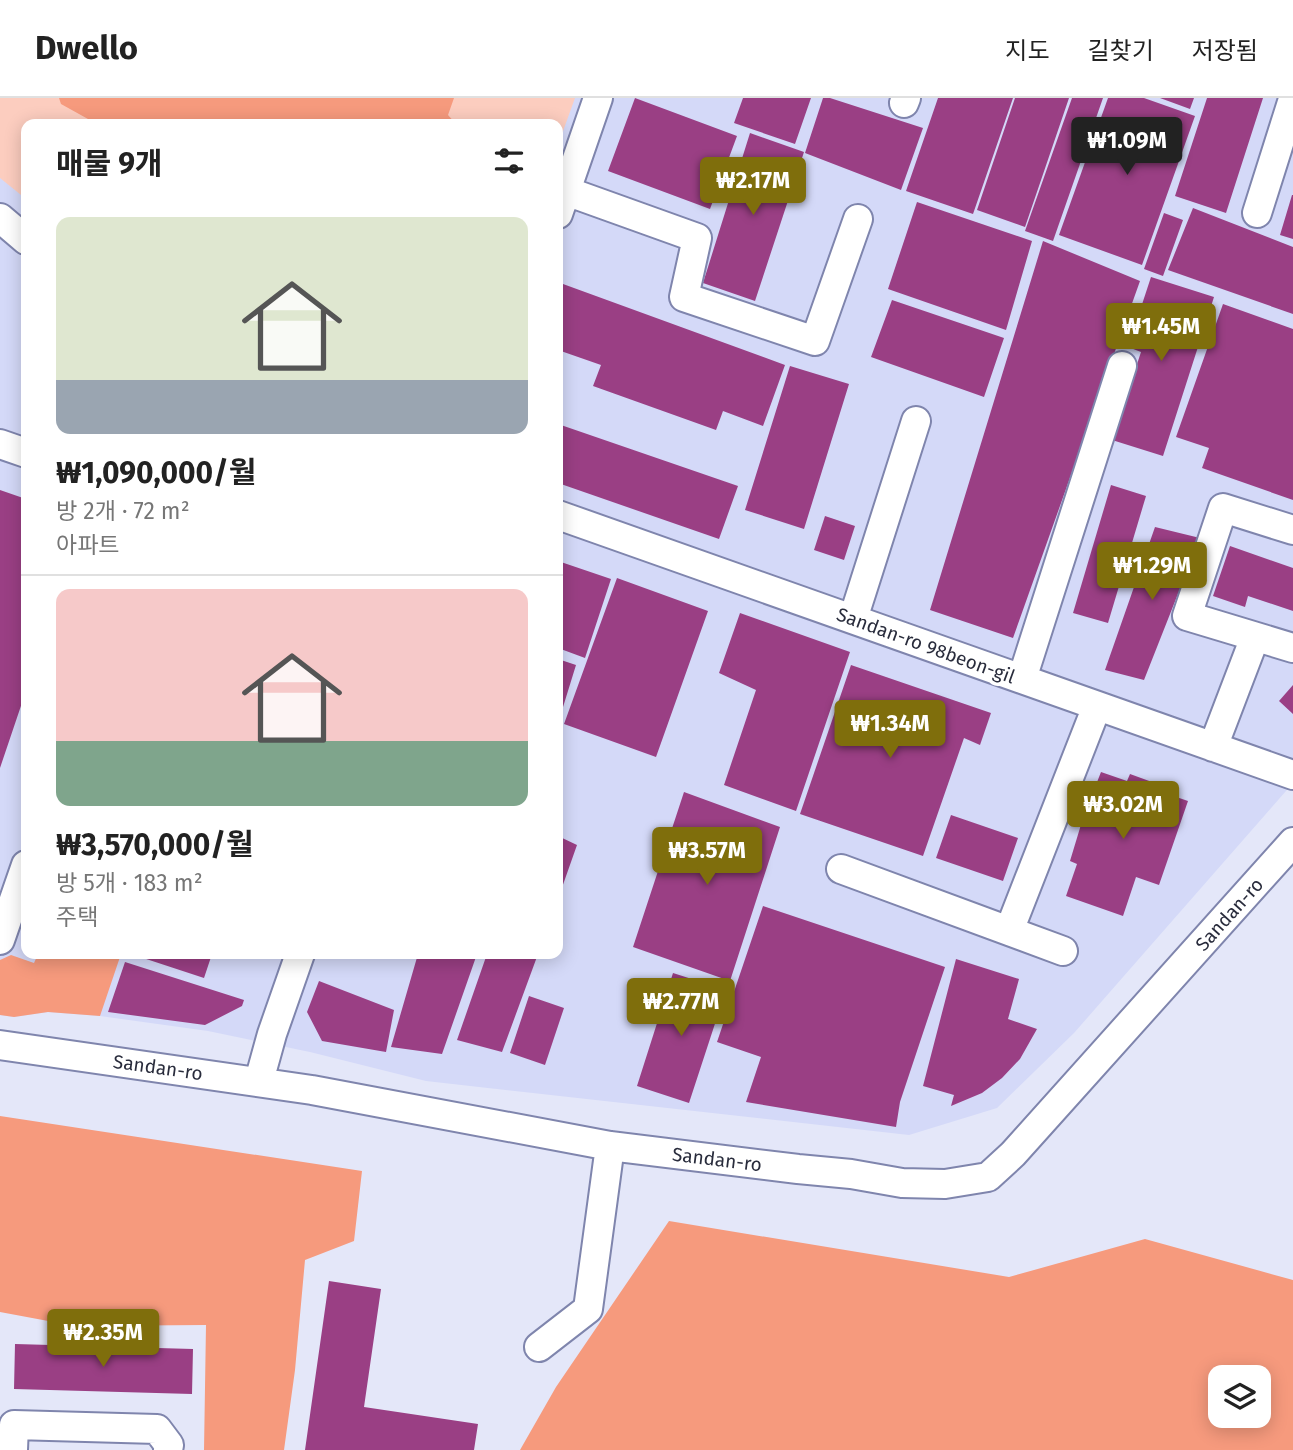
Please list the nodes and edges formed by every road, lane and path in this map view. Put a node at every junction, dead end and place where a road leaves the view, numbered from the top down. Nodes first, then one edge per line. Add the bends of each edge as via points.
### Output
1 (598, 98) edge
2 (1293, 99) edge
3 (563, 199) edge
4 (563, 202) edge
5 (1257, 213) dead end
6 (0, 218) edge
7 (858, 219) dead end
8 (21, 236) edge
9 (1122, 366) dead end
10 (916, 421) dead end
11 (0, 444) edge
12 (21, 451) edge
13 (563, 517) edge
14 (1293, 530) edge
15 (853, 619) junction
16 (1255, 637) junction
17 (1293, 648) edge
18 (1021, 679) junction
19 (1097, 706) junction
20 (1213, 747) junction
21 (1293, 775) edge
22 (1293, 842) edge
23 (841, 869) dead end
24 (21, 879) edge
25 (1009, 931) junction
26 (0, 940) edge
27 (1063, 951) dead end
28 (298, 959) edge
29 (0, 1045) edge
30 (259, 1081) junction
31 (610, 1146) junction
32 (539, 1347) dead end
33 (13, 1450) edge
34 (168, 1450) edge

1 - 3 lane
2 - 5 lane
4 - 7 lane via 697,238 684,298 815,341
6 - 8 lane
9 - 18 lane
10 - 15 lane
11 - 12 lane
13 - 15 lane, Sandan-ro 98beon-gil
14 - 16 lane via 1223,508 1187,615
15 - 18 lane, Sandan-ro 98beon-gil
16 - 17 lane
16 - 20 lane
18 - 19 lane, Sandan-ro 98beon-gil
19 - 20 lane, Sandan-ro 98beon-gil
19 - 25 lane
20 - 21 lane, Sandan-ro 98beon-gil
22 - 31 lane, Sandan-ro via 988,1177 945,1184 902,1183
23 - 25 lane
24 - 26 lane
25 - 27 lane
28 - 30 lane
29 - 30 lane, Sandan-ro
30 - 31 lane, Sandan-ro
31 - 32 lane via 588,1309
33 - 34 lane via 14,1425 157,1429

